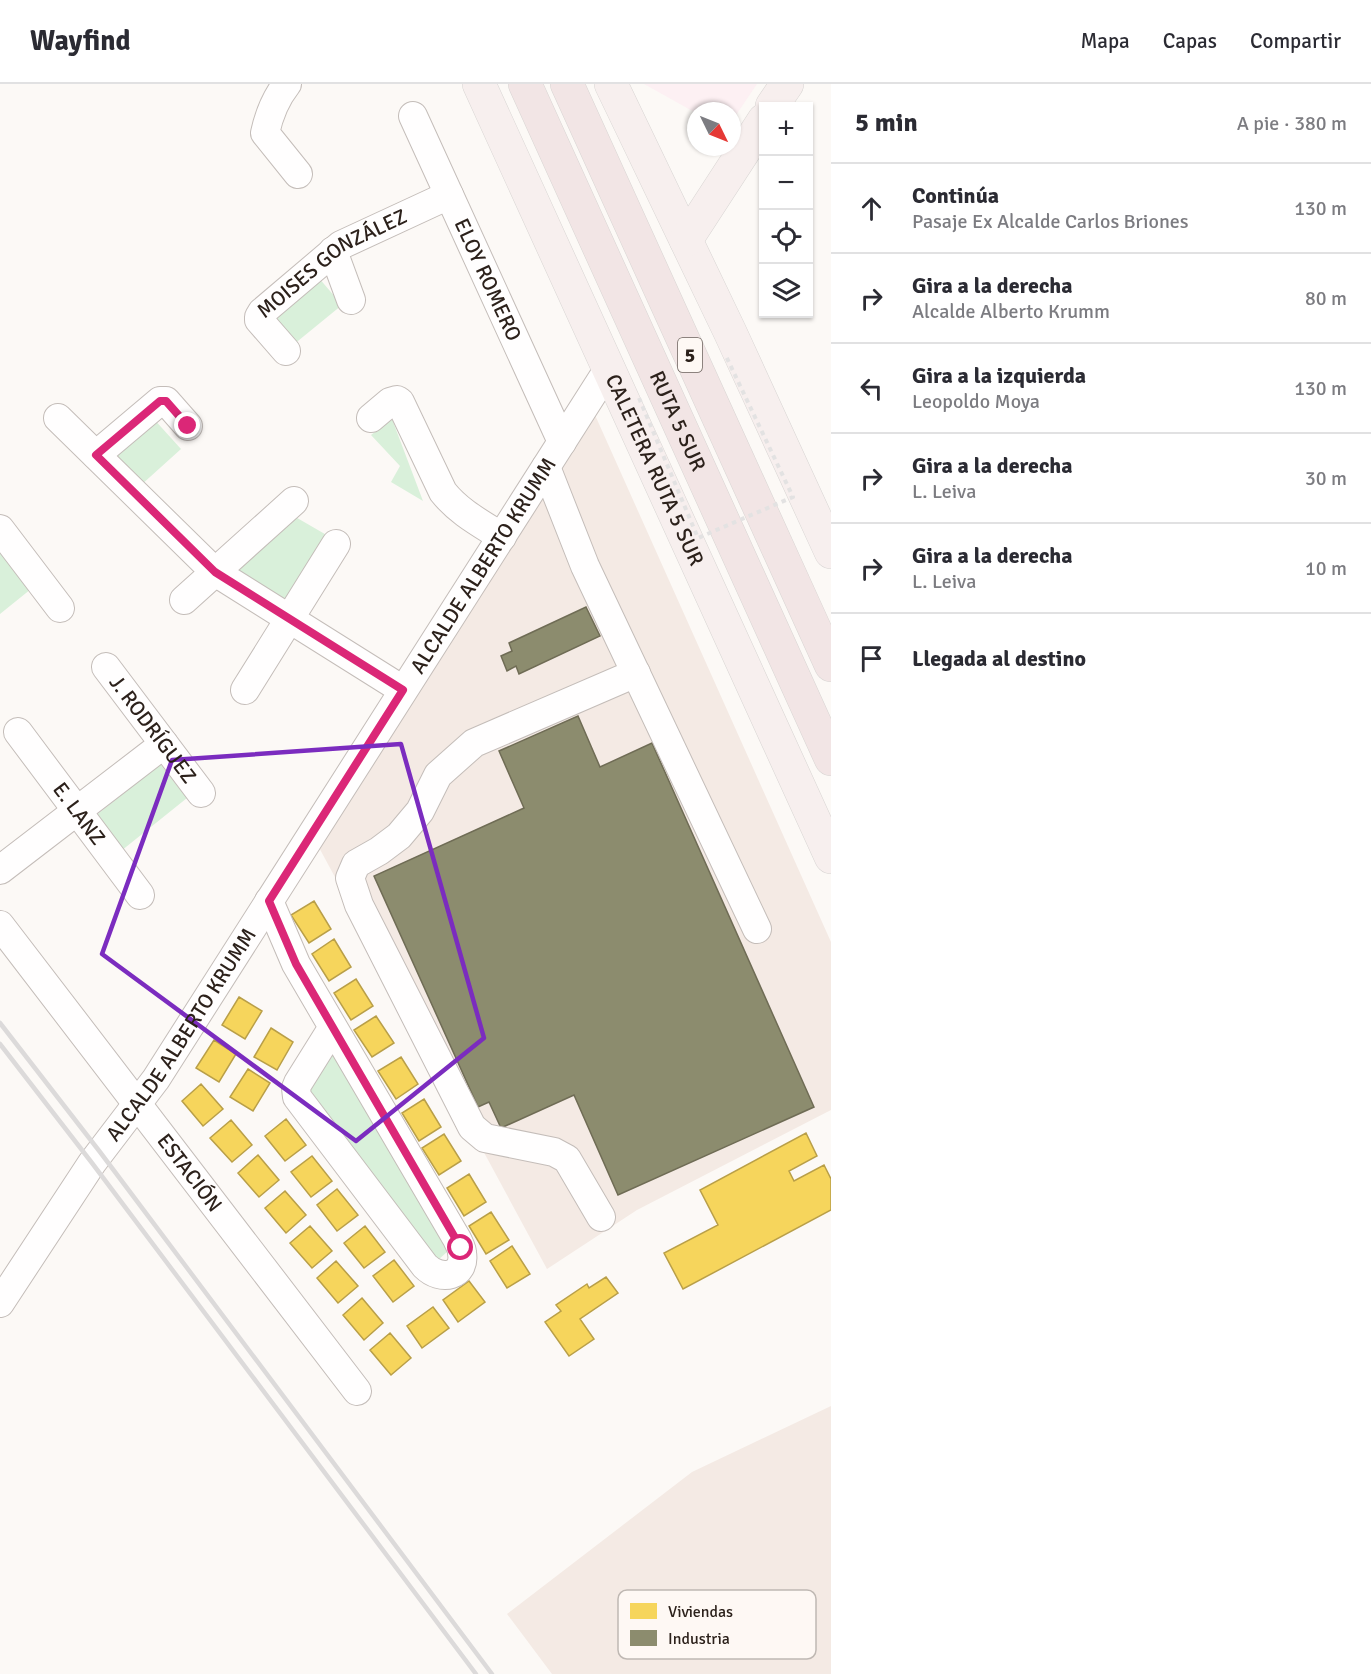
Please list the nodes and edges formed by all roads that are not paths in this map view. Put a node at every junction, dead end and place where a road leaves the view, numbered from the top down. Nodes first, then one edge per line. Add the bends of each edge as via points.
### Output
1 (286, 84) edge
2 (479, 84) edge
3 (525, 84) edge
4 (567, 84) edge
5 (610, 84) edge
6 (787, 84) edge
7 (775, 102) edge
8 (413, 116) dead end
9 (759, 128) edge
10 (298, 174) dead end
11 (449, 195) junction
12 (686, 240) junction
13 (333, 251) junction
14 (351, 300) dead end
15 (286, 351) dead end
16 (609, 368) junction
17 (58, 418) dead end
18 (371, 418) dead end
19 (188, 426) dead end
20 (562, 442) junction
21 (96, 455) junction
22 (546, 467) junction
23 (294, 501) dead end
24 (0, 529) edge
25 (502, 537) junction
26 (336, 544) dead end
27 (831, 552) edge
28 (215, 572) junction
29 (184, 600) dead end
30 (60, 608) dead end
31 (290, 619) junction
32 (831, 665) edge
33 (106, 667) dead end
34 (636, 673) junction
35 (245, 690) dead end
36 (403, 690) junction
37 (18, 732) dead end
38 (164, 744) junction
39 (831, 759) edge
40 (201, 793) dead end
41 (77, 811) junction
42 (831, 857) edge
43 (0, 870) edge
44 (140, 895) dead end
45 (269, 901) junction
46 (0, 925) edge
47 (757, 929) dead end
48 (246, 937) junction
49 (296, 964) junction
50 (333, 1027) junction
51 (136, 1103) junction
52 (601, 1216) dead end
53 (0, 1303) edge
54 (357, 1391) dead end

1 - 10 street via 268,118 265,133
2 - 16 main road, CALETERA RUTA 5 SUR
3 - 39 highway, RUTA 5 SUR / 5
4 - 32 highway, RUTA 5 SUR / 5
5 - 12 main road
6 - 7 main road
8 - 11 street, ELOY ROMERO
9 - 12 main road
11 - 13 street, MOISES GONZÁLEZ
11 - 20 street, ELOY ROMERO
12 - 27 main road
13 - 14 street
13 - 15 street, MOISES GONZÁLEZ via 260,314 259,320
16 - 20 street, ALCALDE ALBERTO KRUMM
16 - 42 main road, CALETERA RUTA 5 SUR
17 - 21 street
18 - 25 street via 390,402 400,402 452,504
19 - 21 street via 166,401 160,401
20 - 22 street, ALCALDE ALBERTO KRUMM
21 - 28 street
22 - 25 street, ALCALDE ALBERTO KRUMM
22 - 34 street via 585,566
23 - 28 street
24 - 30 street
25 - 36 street, ALCALDE ALBERTO KRUMM
26 - 31 street
28 - 29 street
28 - 31 street
31 - 35 street
31 - 36 street
33 - 38 street, J. RODRÍGUEZ
34 - 47 street
34 - 52 street via 474,743 438,775 420,811 399,836 356,864 350,878 359,905 472,1127 485,1138 554,1152 567,1160
36 - 45 street, ALCALDE ALBERTO KRUMM
37 - 41 street, E. LANZ
38 - 40 street, J. RODRÍGUEZ
38 - 41 street
41 - 43 street
41 - 44 street, E. LANZ
45 - 48 street, ALCALDE ALBERTO KRUMM
45 - 49 street
46 - 51 street, ESTACIÓN
48 - 49 street
48 - 51 street, ALCALDE ALBERTO KRUMM via 156,1079
49 - 50 street
50 - 50 street via 461,1248 462,1261 449,1275 436,1275 425,1266 297,1097 298,1083
51 - 53 street, ALCALDE ALBERTO KRUMM
51 - 54 street, ESTACIÓN

